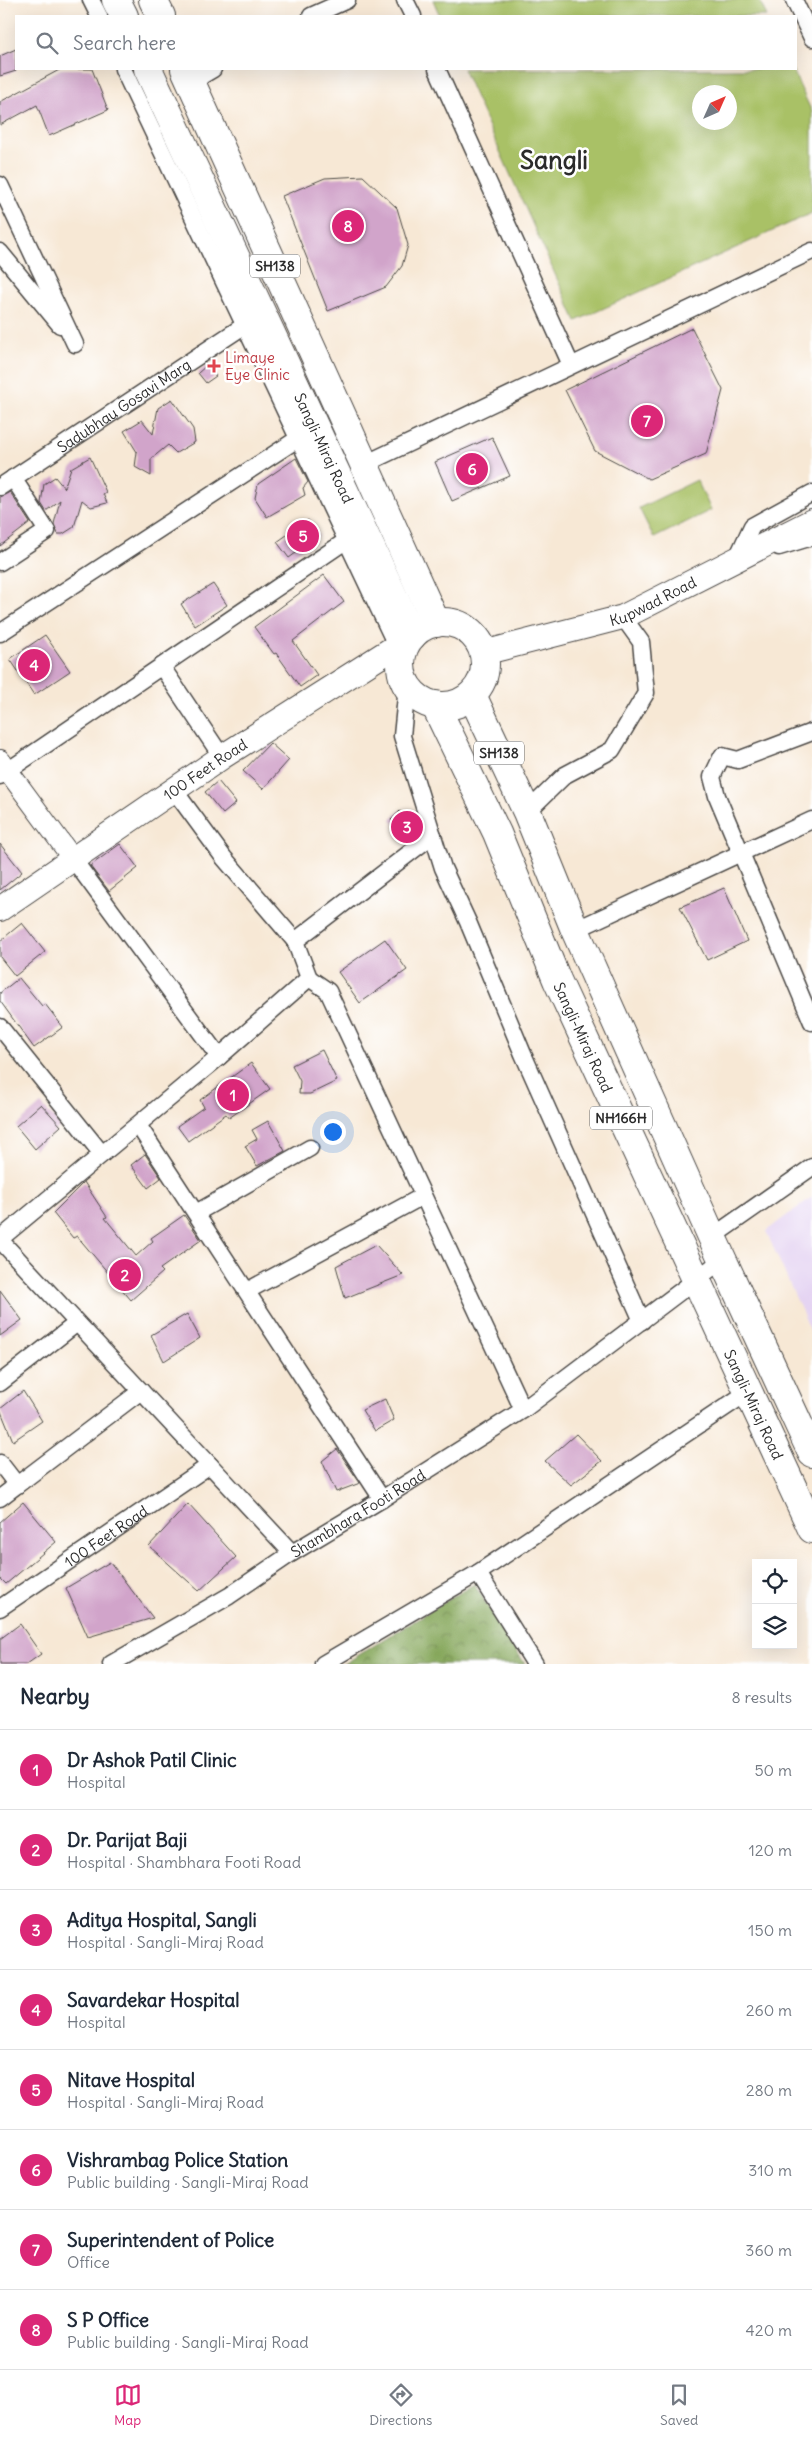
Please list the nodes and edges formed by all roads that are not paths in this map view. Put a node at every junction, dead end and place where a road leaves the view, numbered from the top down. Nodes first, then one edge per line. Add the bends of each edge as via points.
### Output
1 (91, 0) edge
2 (116, 0) edge
3 (153, 0) edge
4 (347, 0) edge
5 (406, 0) edge
6 (794, 0) edge
7 (98, 15) edge
8 (124, 15) edge
9 (160, 15) edge
10 (313, 15) edge
11 (413, 15) edge
12 (812, 38) edge
13 (123, 70) edge
14 (148, 70) edge
15 (437, 70) edge
16 (196, 73) edge
17 (0, 185) edge
18 (812, 251) edge
19 (0, 252) edge
20 (245, 325) junction
21 (572, 365) junction
22 (299, 438) junction
23 (364, 464) junction
24 (7, 482) edge
25 (812, 494) edge
26 (812, 521) edge
27 (812, 537) edge
28 (347, 540) junction
29 (736, 560) junction
30 (0, 562) edge
31 (623, 617) junction
32 (436, 623) junction
33 (0, 633) edge
34 (404, 641) junction
35 (482, 653) junction
36 (162, 667) junction
37 (407, 686) junction
38 (472, 694) junction
39 (435, 705) junction
40 (812, 732) edge
41 (222, 757) junction
42 (3, 769) edge
43 (174, 790) junction
44 (527, 812) junction
45 (812, 820) edge
46 (433, 835) junction
47 (739, 854) junction
48 (73, 859) junction
49 (0, 909) edge
50 (575, 930) junction
51 (295, 941) junction
52 (309, 978) junction
53 (806, 992) edge
54 (812, 1022) edge
55 (0, 1027) edge
56 (219, 1058) junction
57 (138, 1125) junction
58 (310, 1148) dead end
59 (102, 1154) junction
60 (812, 1167) edge
61 (424, 1196) junction
62 (196, 1213) junction
63 (0, 1240) edge
64 (717, 1248) junction
65 (696, 1280) junction
66 (247, 1291) junction
67 (642, 1321) junction
68 (77, 1323) junction
69 (0, 1383) edge
70 (141, 1392) junction
71 (748, 1392) junction
72 (523, 1410) junction
73 (812, 1453) edge
74 (0, 1463) edge
75 (210, 1465) junction
76 (17, 1485) junction
77 (0, 1498) edge
78 (382, 1499) junction
79 (812, 1529) edge
80 (292, 1553) junction
81 (478, 1572) junction
82 (0, 1608) edge
83 (111, 1664) edge
84 (323, 1664) edge
85 (536, 1664) edge

1 - 7 street
2 - 8 highway
3 - 9 highway
4 - 10 street
5 - 11 street
6 - 12 street
13 - 20 street
14 - 34 highway, Sangli-Miraj Road
15 - 21 street
16 - 23 highway, Sangli-Miraj Road / SH138
17 - 19 street via 75,344
18 - 21 street
20 - 22 street
20 - 24 street, Sadubhau Gosavi Marg
21 - 23 street
22 - 28 street
22 - 33 street
23 - 32 highway, Sangli-Miraj Road
24 - 30 street via 47,531
25 - 29 street via 752,526
26 - 29 main road, Kupwad Road
27 - 29 street
28 - 34 street
28 - 36 street
29 - 31 main road, Kupwad Road
31 - 35 main road, Kupwad Road
31 - 44 street via 641,642 646,693 612,750 565,775
32 - 34 highway via 422,627
32 - 35 highway via 450,623 463,628 474,636
34 - 37 highway via 401,660
34 - 41 main road, 100 Feet Road
35 - 38 highway via 485,662 483,676
36 - 41 street
36 - 42 street
37 - 39 highway via 416,697
37 - 46 street via 402,736
38 - 39 highway via 455,704
38 - 44 highway, SH138
39 - 65 highway, Sangli-Miraj Road / NH166H via 497,833 557,980
40 - 47 street via 738,760 722,756 712,777
41 - 43 main road, 100 Feet Road
42 - 48 street
43 - 48 main road, 100 Feet Road
43 - 51 street via 224,858
44 - 50 highway, SH138
45 - 47 street
46 - 51 street
46 - 67 street via 443,868 522,1054
47 - 50 street
47 - 53 street
48 - 49 main road, 100 Feet Road
48 - 56 street
50 - 64 highway, SH138
51 - 52 street
52 - 56 street
52 - 61 street via 328,991
53 - 54 street
55 - 59 street
56 - 57 street
57 - 59 street
57 - 62 street
58 - 62 street
59 - 63 street
60 - 64 street, Shambhara Footi Road
61 - 66 street
61 - 72 street
62 - 66 street
63 - 68 street, Shambhara Footi Road
64 - 65 street, Shambhara Footi Road
64 - 73 highway, SH138
65 - 67 street, Shambhara Footi Road
65 - 71 highway, Sangli-Miraj Road / NH166H
66 - 78 street
67 - 72 street, Shambhara Footi Road
68 - 69 street
68 - 70 street, Shambhara Footi Road
70 - 75 street, Shambhara Footi Road
70 - 76 street
71 - 79 highway, Sangli-Miraj Road / NH166H
71 - 81 street
72 - 78 street, Shambhara Footi Road
74 - 76 street
75 - 80 street, Shambhara Footi Road
75 - 82 street, 100 Feet Road
76 - 77 street
78 - 80 street, Shambhara Footi Road
80 - 83 street via 230,1596
81 - 84 street
81 - 85 street

